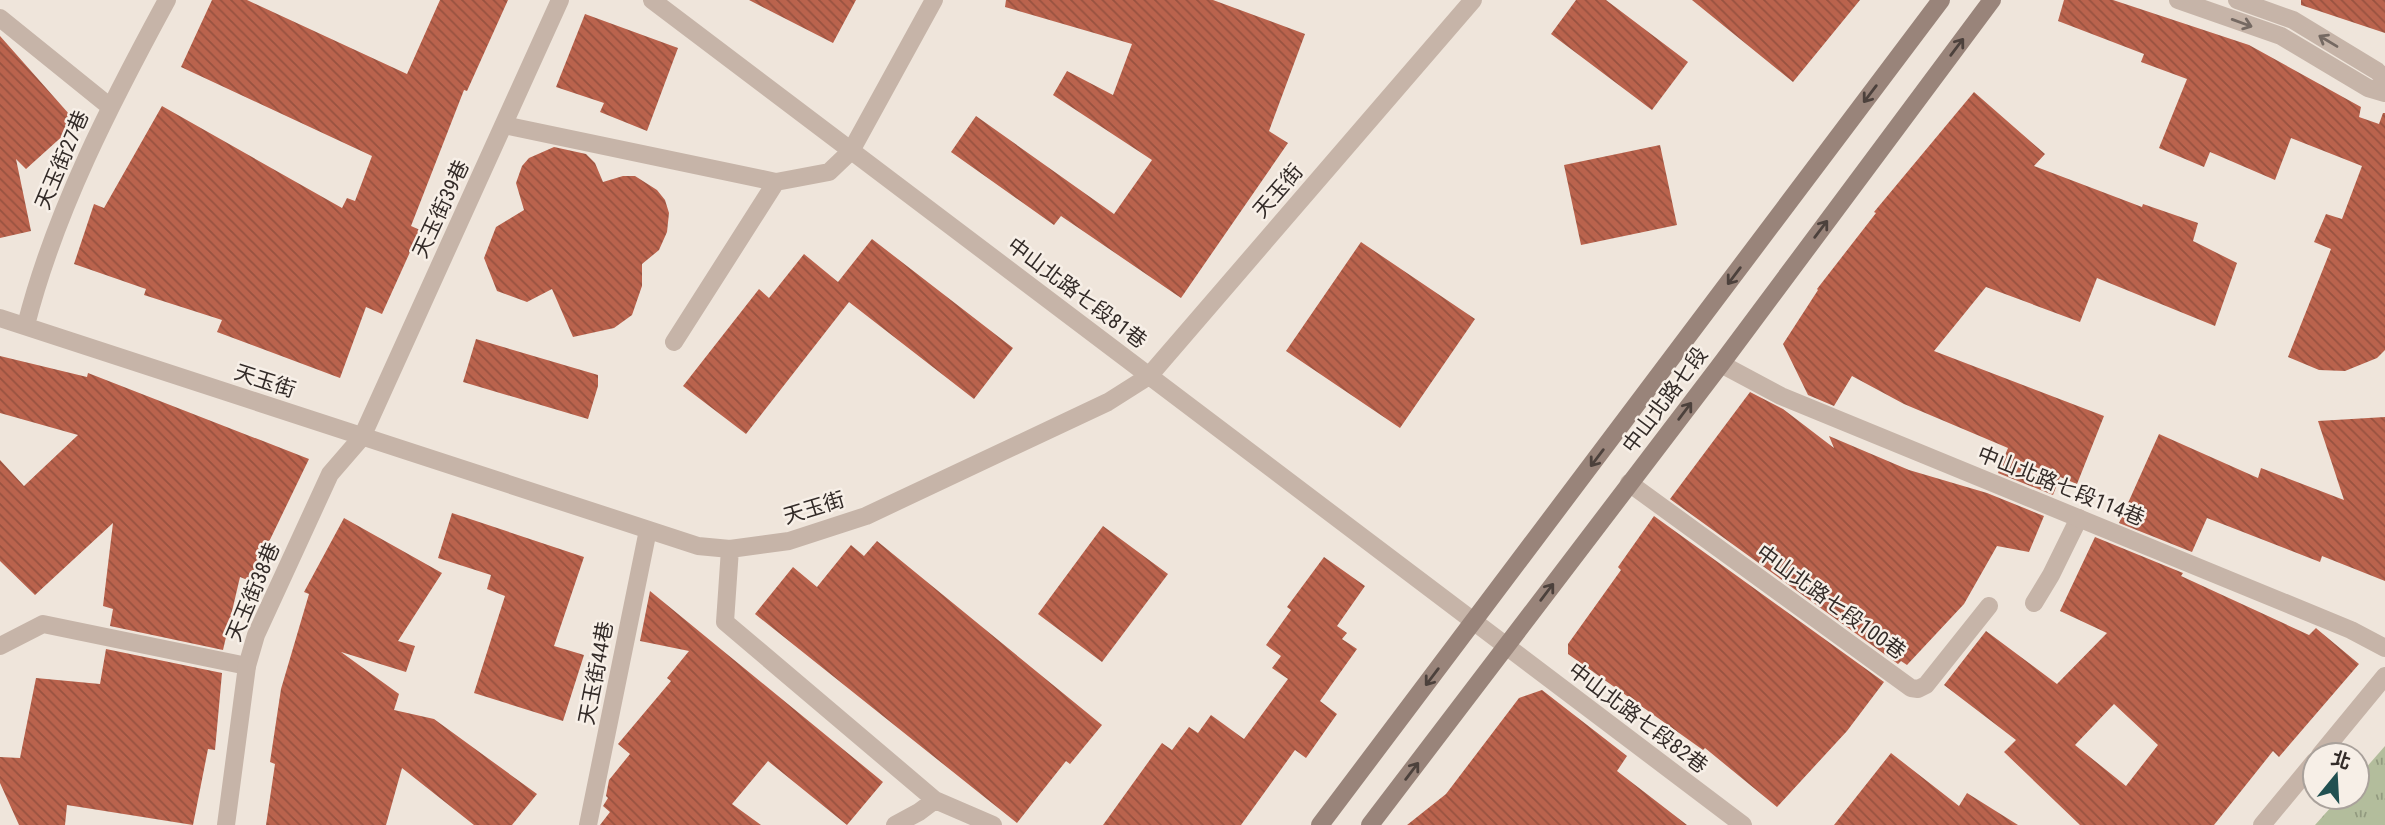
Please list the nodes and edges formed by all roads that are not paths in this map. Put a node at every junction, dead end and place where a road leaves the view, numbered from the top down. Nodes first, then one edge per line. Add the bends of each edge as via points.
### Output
1 (167, 0) edge
2 (560, 0) edge
3 (652, 0) edge
4 (934, 0) edge
5 (1473, 0) edge
6 (1941, 0) edge
7 (1992, 0) edge
8 (2178, 0) edge
9 (2237, 0) edge
10 (0, 18) edge
11 (2385, 79) edge
12 (2385, 93) edge
13 (109, 106) junction
14 (504, 125) junction
15 (851, 151) junction
16 (776, 182) junction
17 (0, 318) edge
18 (26, 325) junction
19 (674, 342) dead end
20 (1721, 364) junction
21 (1149, 376) junction
22 (362, 437) junction
23 (1629, 483) junction
24 (2079, 518) junction
25 (648, 530) junction
26 (730, 549) junction
27 (2034, 603) dead end
28 (1989, 606) dead end
29 (1474, 623) junction
30 (0, 646) edge
31 (1506, 647) junction
32 (2385, 648) edge
33 (247, 666) junction
34 (2385, 676) edge
35 (2332, 741) edge
36 (2301, 778) edge
37 (935, 800) junction
38 (226, 825) edge
39 (588, 825) edge
40 (895, 825) edge
41 (993, 825) edge
42 (1320, 825) edge
43 (1370, 825) edge
44 (1743, 825) edge
45 (2262, 825) edge

1 - 13 street
2 - 14 street, 天玉街39巷
3 - 15 street, 中山北路七段81巷
4 - 15 street
5 - 21 street, 天玉街
6 -> 29 main road, 中山北路七段
20 -> 7 main road, 中山北路七段
8 -> 12 street via 2281,37 2368,88
11 -> 9 street via 2293,20
10 - 13 street, 天玉街27巷
13 - 18 street, 天玉街27巷 via 39,274
14 - 16 street
14 - 22 street, 天玉街39巷
15 - 16 street via 829,172
15 - 21 street, 中山北路七段81巷
16 - 19 street
17 - 18 street, 天玉街
18 - 22 street, 天玉街
23 -> 20 main road, 中山北路七段
20 - 24 street, 中山北路七段114巷 via 1781,396
21 - 26 street, 天玉街 via 1108,402 866,516 789,541
21 - 29 street, 中山北路七段81巷
22 - 25 street, 天玉街
22 - 33 street, 天玉街38巷 via 330,474 256,635
23 - 28 street, 中山北路七段100巷 via 1911,688 1926,685
31 -> 23 main road, 中山北路七段
24 - 27 street
24 - 32 street, 中山北路七段114巷
25 - 26 street, 天玉街 via 698,546
25 - 39 street, 天玉街44巷
26 - 37 street via 724,622
29 - 31 street, 中山北路七段81巷
29 -> 42 main road, 中山北路七段
30 - 33 street via 43,624
43 -> 31 main road, 中山北路七段
31 - 44 street, 中山北路七段82巷
33 - 38 street, 天玉街38巷
34 - 35 street
36 - 45 street
37 - 40 street
37 - 41 street

